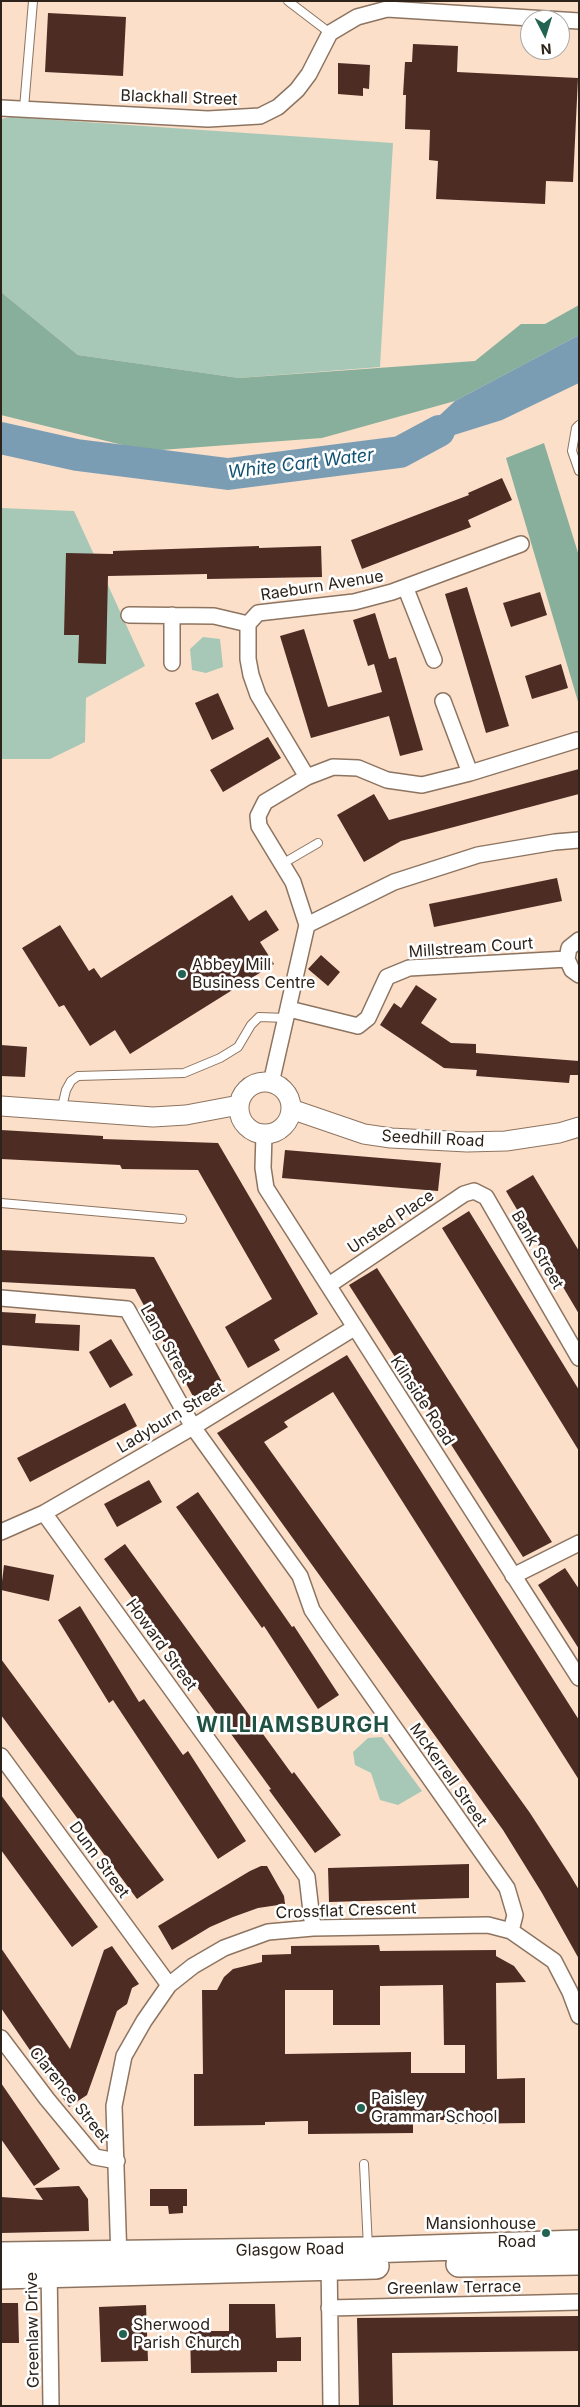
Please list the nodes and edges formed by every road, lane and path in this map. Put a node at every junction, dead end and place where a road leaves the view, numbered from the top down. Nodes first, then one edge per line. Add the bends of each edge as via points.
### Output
1 (33, 1) edge
2 (288, 1) edge
3 (388, 5) edge
4 (579, 21) edge
5 (330, 33) junction
6 (1, 108) edge
7 (24, 108) junction
8 (579, 425) edge
9 (579, 471) edge
10 (521, 544) dead end
11 (406, 588) junction
12 (129, 615) dead end
13 (172, 615) junction
14 (248, 624) junction
15 (434, 660) dead end
16 (172, 664) dead end
17 (444, 702) dead end
18 (577, 740) dead end
19 (470, 773) junction
20 (307, 777) junction
21 (579, 840) edge
22 (318, 843) dead end
23 (282, 864) junction
24 (307, 925) junction
25 (579, 940) edge
26 (567, 959) junction
27 (579, 975) edge
28 (288, 1013) junction
29 (271, 1083) junction
30 (1, 1106) edge
31 (239, 1106) junction
32 (291, 1109) junction
33 (61, 1111) junction
34 (579, 1127) edge
35 (264, 1134) junction
36 (474, 1191) joint
37 (1, 1203) edge
38 (182, 1219) dead end
39 (329, 1285) junction
40 (1, 1298) edge
41 (354, 1328) junction
42 (579, 1358) edge
43 (193, 1427) junction
44 (44, 1513) junction
45 (1, 1532) edge
46 (579, 1543) edge
47 (513, 1576) junction
48 (579, 1678) edge
49 (1, 1756) edge
50 (313, 1928) junction
51 (511, 1931) junction
52 (169, 1985) junction
53 (579, 2016) edge
54 (1, 2038) edge
55 (117, 2161) junction
56 (364, 2164) dead end
57 (579, 2243) edge
58 (368, 2250) junction
59 (1, 2255) edge
60 (329, 2258) junction
61 (579, 2262) edge
62 (120, 2263) junction
63 (49, 2265) junction
64 (1, 2276) edge
65 (579, 2302) edge
66 (329, 2308) junction
67 (51, 2406) edge
68 (331, 2406) edge

1 - 7 lane
2 - 5 lane
3 - 4 street
3 - 5 street via 357,17
5 - 7 street, Blackhall Street via 297,90 278,107 260,116 208,119
6 - 7 street, Blackhall Street
8 - 9 lane via 572,450
10 - 11 street, Raeburn Avenue
11 - 14 street, Raeburn Avenue via 354,602 258,613
11 - 15 street, Raeburn Avenue
12 - 13 street, Raeburn Avenue
13 - 14 street, Raeburn Avenue via 214,616
13 - 16 street
14 - 20 street, Raeburn Avenue via 248,659 258,694
17 - 19 street
18 - 19 street
19 - 20 street via 422,785 387,780 358,768 334,767
20 - 23 street via 265,802 258,816 259,826
21 - 24 street via 478,855 394,882
22 - 23 lane
23 - 24 street
24 - 28 street
25 - 26 street via 569,948
26 - 27 street via 572,970
26 - 28 street, Millstream Court via 409,968 387,977 368,1018 358,1026
28 - 29 street
28 - 33 lane via 259,1017 238,1047 184,1073 78,1076 66,1090
29 - 31 street via 251,1086
29 - 32 street via 287,1094
30 - 33 street
31 - 33 street via 153,1117
31 - 35 street via 244,1124
32 - 34 street, Seedhill Road via 364,1134 391,1138 506,1141
32 - 35 street via 282,1128
35 - 39 street, Kilnside Road via 266,1188
36 - 39 street, Unsted Place via 464,1194
36 - 42 street, Bank Street via 486,1197
37 - 38 lane
39 - 41 street, Kilnside Road
40 - 43 street, Lang Street via 127,1309
41 - 43 street, Ladyburn Street
41 - 47 street, Kilnside Road
43 - 44 street, Ladyburn Street
43 - 51 street, McKerrell Street via 300,1576 312,1610 329,1635 507,1888 514,1915
44 - 45 street, Ladyburn Street
44 - 50 street, Howard Street via 307,1877
46 - 47 street
47 - 48 street, Kilnside Road
49 - 52 street, Dunn Street
50 - 51 street, Crossflat Crescent via 488,1924
50 - 52 street, Crossflat Crescent via 268,1932 224,1948
51 - 53 street via 554,1961
52 - 55 street, Crossflat Crescent via 124,2056 114,2106
54 - 55 street, Clarence Street via 95,2157
55 - 62 street, Crossflat Crescent
56 - 58 lane
57 - 58 main road, Glasgow Road
58 - 60 main road, Glasgow Road
59 - 63 main road, Glasgow Road
60 - 61 main road, Glasgow Road
60 - 62 main road, Glasgow Road
60 - 66 street
62 - 63 main road, Glasgow Road
63 - 64 main road, Glasgow Road
63 - 67 street, Greenlaw Drive
65 - 66 street, Greenlaw Terrace
66 - 68 street

